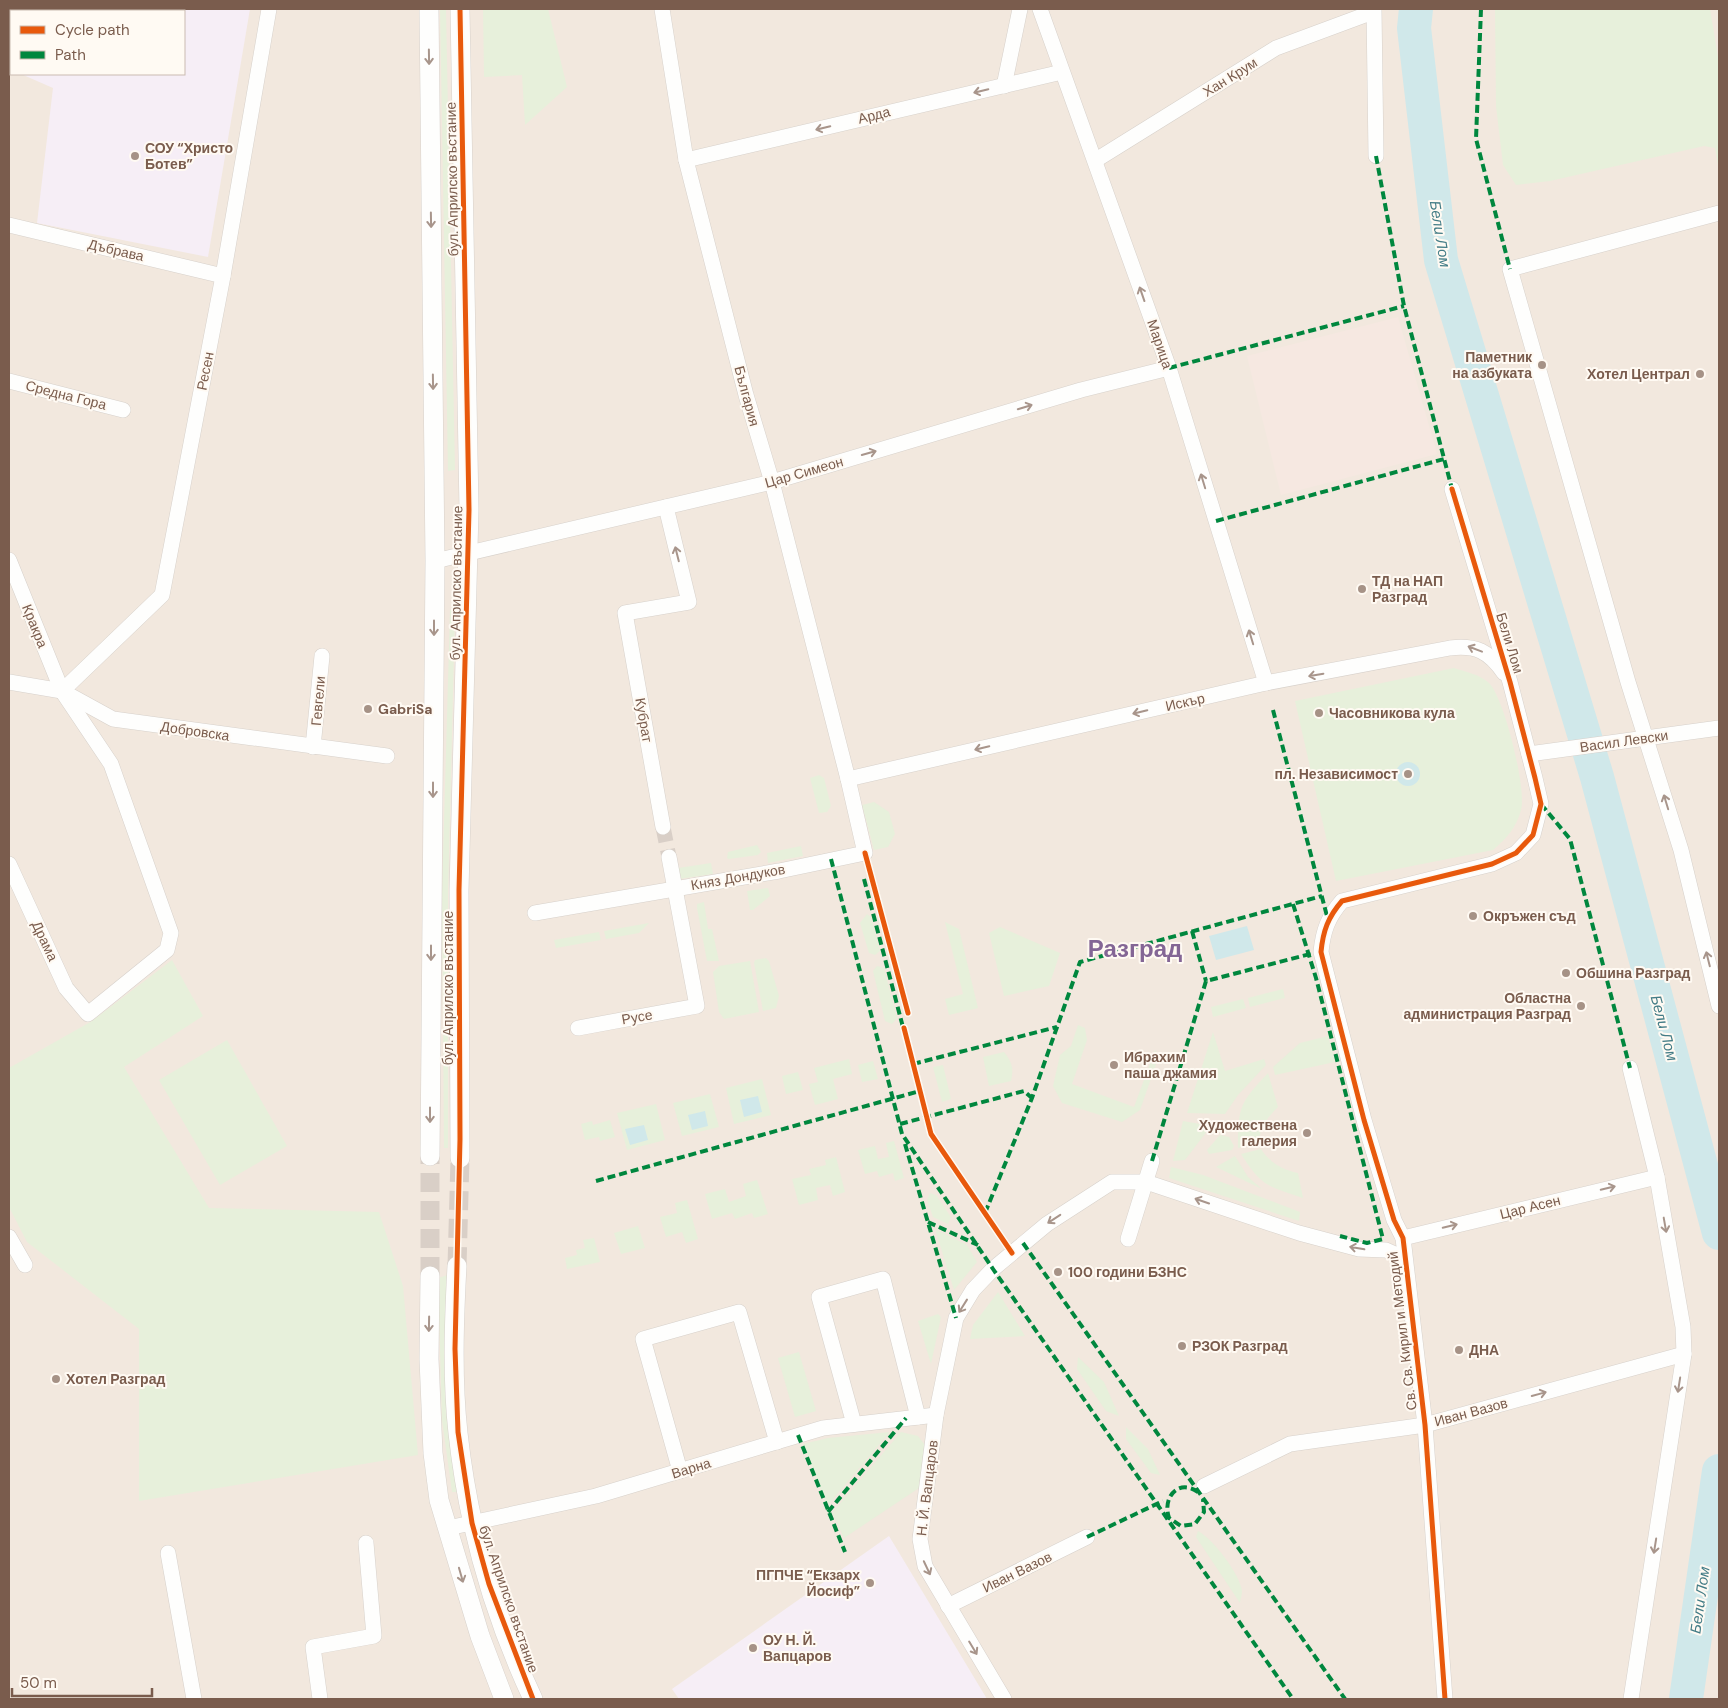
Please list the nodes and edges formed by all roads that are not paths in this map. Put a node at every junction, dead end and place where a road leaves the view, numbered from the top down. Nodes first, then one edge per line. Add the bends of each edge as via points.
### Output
1 (269, 9) edge
2 (429, 9) edge
3 (460, 9) edge
4 (662, 9) edge
5 (1020, 9) edge
6 (1040, 9) edge
7 (1374, 11) edge
8 (1062, 72) junction
9 (1004, 86) junction
10 (1376, 156) dead end
11 (686, 160) junction
12 (1096, 160) junction
13 (1719, 213) edge
14 (9, 225) edge
15 (224, 276) junction
16 (1169, 368) junction
17 (9, 381) edge
18 (123, 410) dead end
19 (772, 482) junction
20 (1452, 489) dead end
21 (666, 507) junction
22 (469, 553) junction
23 (9, 560) edge
24 (434, 561) junction
25 (322, 656) dead end
26 (9, 682) edge
27 (1510, 682) junction
28 (1266, 683) junction
29 (62, 691) junction
30 (1719, 728) edge
31 (1646, 738) junction
32 (313, 747) junction
33 (1529, 754) junction
34 (387, 756) dead end
35 (848, 779) junction
36 (663, 827) tunnel mouth
37 (669, 857) tunnel mouth
38 (9, 864) edge
39 (675, 889) junction
40 (535, 913) dead end
41 (1332, 914) joint
42 (1719, 1006) edge
43 (88, 1014) joint
44 (578, 1028) dead end
45 (1630, 1068) dead end
46 (430, 1156) tunnel mouth
47 (460, 1158) tunnel mouth
48 (1152, 1161) dead end
49 (1657, 1177) junction
50 (1146, 1182) junction
51 (9, 1237) edge
52 (1403, 1238) junction
53 (1128, 1239) dead end
54 (1404, 1258) junction
55 (25, 1265) dead end
56 (457, 1266) tunnel mouth
57 (430, 1276) tunnel mouth
58 (1684, 1354) junction
59 (936, 1415) junction
60 (918, 1416) junction
61 (854, 1424) junction
62 (1425, 1425) junction
63 (777, 1442) junction
64 (680, 1471) junction
65 (1204, 1486) dead end
66 (472, 1523) junction
67 (448, 1528) junction
68 (1087, 1537) dead end
69 (366, 1543) dead end
70 (168, 1553) dead end
71 (948, 1606) junction
72 (194, 1699) edge
73 (320, 1699) edge
74 (504, 1699) edge
75 (533, 1699) edge
76 (1004, 1699) edge
77 (1445, 1699) edge
78 (1631, 1699) edge

1 - 15 street, Ресен
2 -> 24 street, бул. Априлско въстание
3 - 22 street, бул. Априлско въстание
4 - 11 street, България
5 - 9 street
6 - 8 street, Марица
7 - 10 street
7 - 12 street, Хан Крум via 1276,48
8 - 9 street, Арда
8 - 12 street, Марица
9 -> 11 street, Арда
11 - 19 street, България via 746,395
16 -> 12 street, Марица
13 - 31 street via 1510,269
14 - 15 street, Дъбрава
15 - 29 street, Ресен via 162,595
19 -> 16 street, Цар Симеон via 1081,390
28 -> 16 street, Марица
17 - 18 street, Средна Гора
19 - 21 street, Цар Симеон
19 - 35 street, България
20 - 27 street, Бели Лом
21 - 22 street, Цар Симеон
36 -> 21 street, Кубрат via 625,614 689,602
22 - 24 street, Цар Симеон
22 - 47 street, бул. Априлско въстание via 459,890
23 - 29 street, Кракра
24 -> 46 street, бул. Априлско въстание
25 - 32 street, Гевгели
26 - 29 street, Добровска
27 -> 28 street, Искър via 1486,654 1469,646
27 - 33 street, Бели Лом
28 -> 35 street, Искър
29 - 32 street, Добровска via 113,719
29 - 43 street, Кракра via 111,764 171,932 167,950
30 - 31 street, Васил Левски
31 - 33 street, Васил Левски
42 -> 31 street via 1681,850
32 - 34 street, Добровска
33 - 41 street, Бели Лом via 1541,804 1533,835 1516,853 1492,864 1342,901
35 - 39 street, Княз Дондуков via 865,853
37 - 39 street
38 - 43 street, Драма via 66,988
39 - 40 street, Княз Дондуков
39 - 44 street, Русе via 697,1006
41 - 52 street, Св. Св. Кирил и Методий via 1323,931 1321,952 1364,1120 1394,1220
45 - 49 street
48 - 50 street
52 -> 49 street, Цар Асен
49 -> 58 street via 1684,1327
50 - 53 street
54 -> 50 street, Н. Й. Вапцаров via 1386,1250 1359,1249 1299,1233
50 -> 59 street, Н. Й. Вапцаров via 1112,1182 1047,1224 973,1290 956,1318
51 - 55 street
52 - 54 street, Св. Св. Кирил и Методий
54 - 62 street, Св. Св. Кирил и Методий
56 - 66 street, бул. Априлско въстание via 458,1432
57 -> 67 street via 433,1453 439,1500
62 -> 58 street, Иван Вазов
58 -> 78 street
59 - 60 street, Варна
59 -> 71 street, Н. Й. Вапцаров via 920,1539 925,1566
60 - 61 street, Варна
60 - 61 street via 882,1280 819,1296
61 - 63 street, Варна via 823,1428
62 - 65 street, Иван Вазов via 1290,1444
62 - 77 street, Св. Св. Кирил и Методий
63 - 64 street, Варна
63 - 64 street via 739,1312 644,1340
64 - 66 street, Варна via 565,1504
66 - 67 street, Варна
66 - 75 street, бул. Априлско въстание via 490,1584
67 -> 74 street via 480,1636
68 - 71 street, Иван Вазов
69 - 73 street via 374,1636 313,1647
70 - 72 street
71 -> 76 street, Н. Й. Вапцаров

